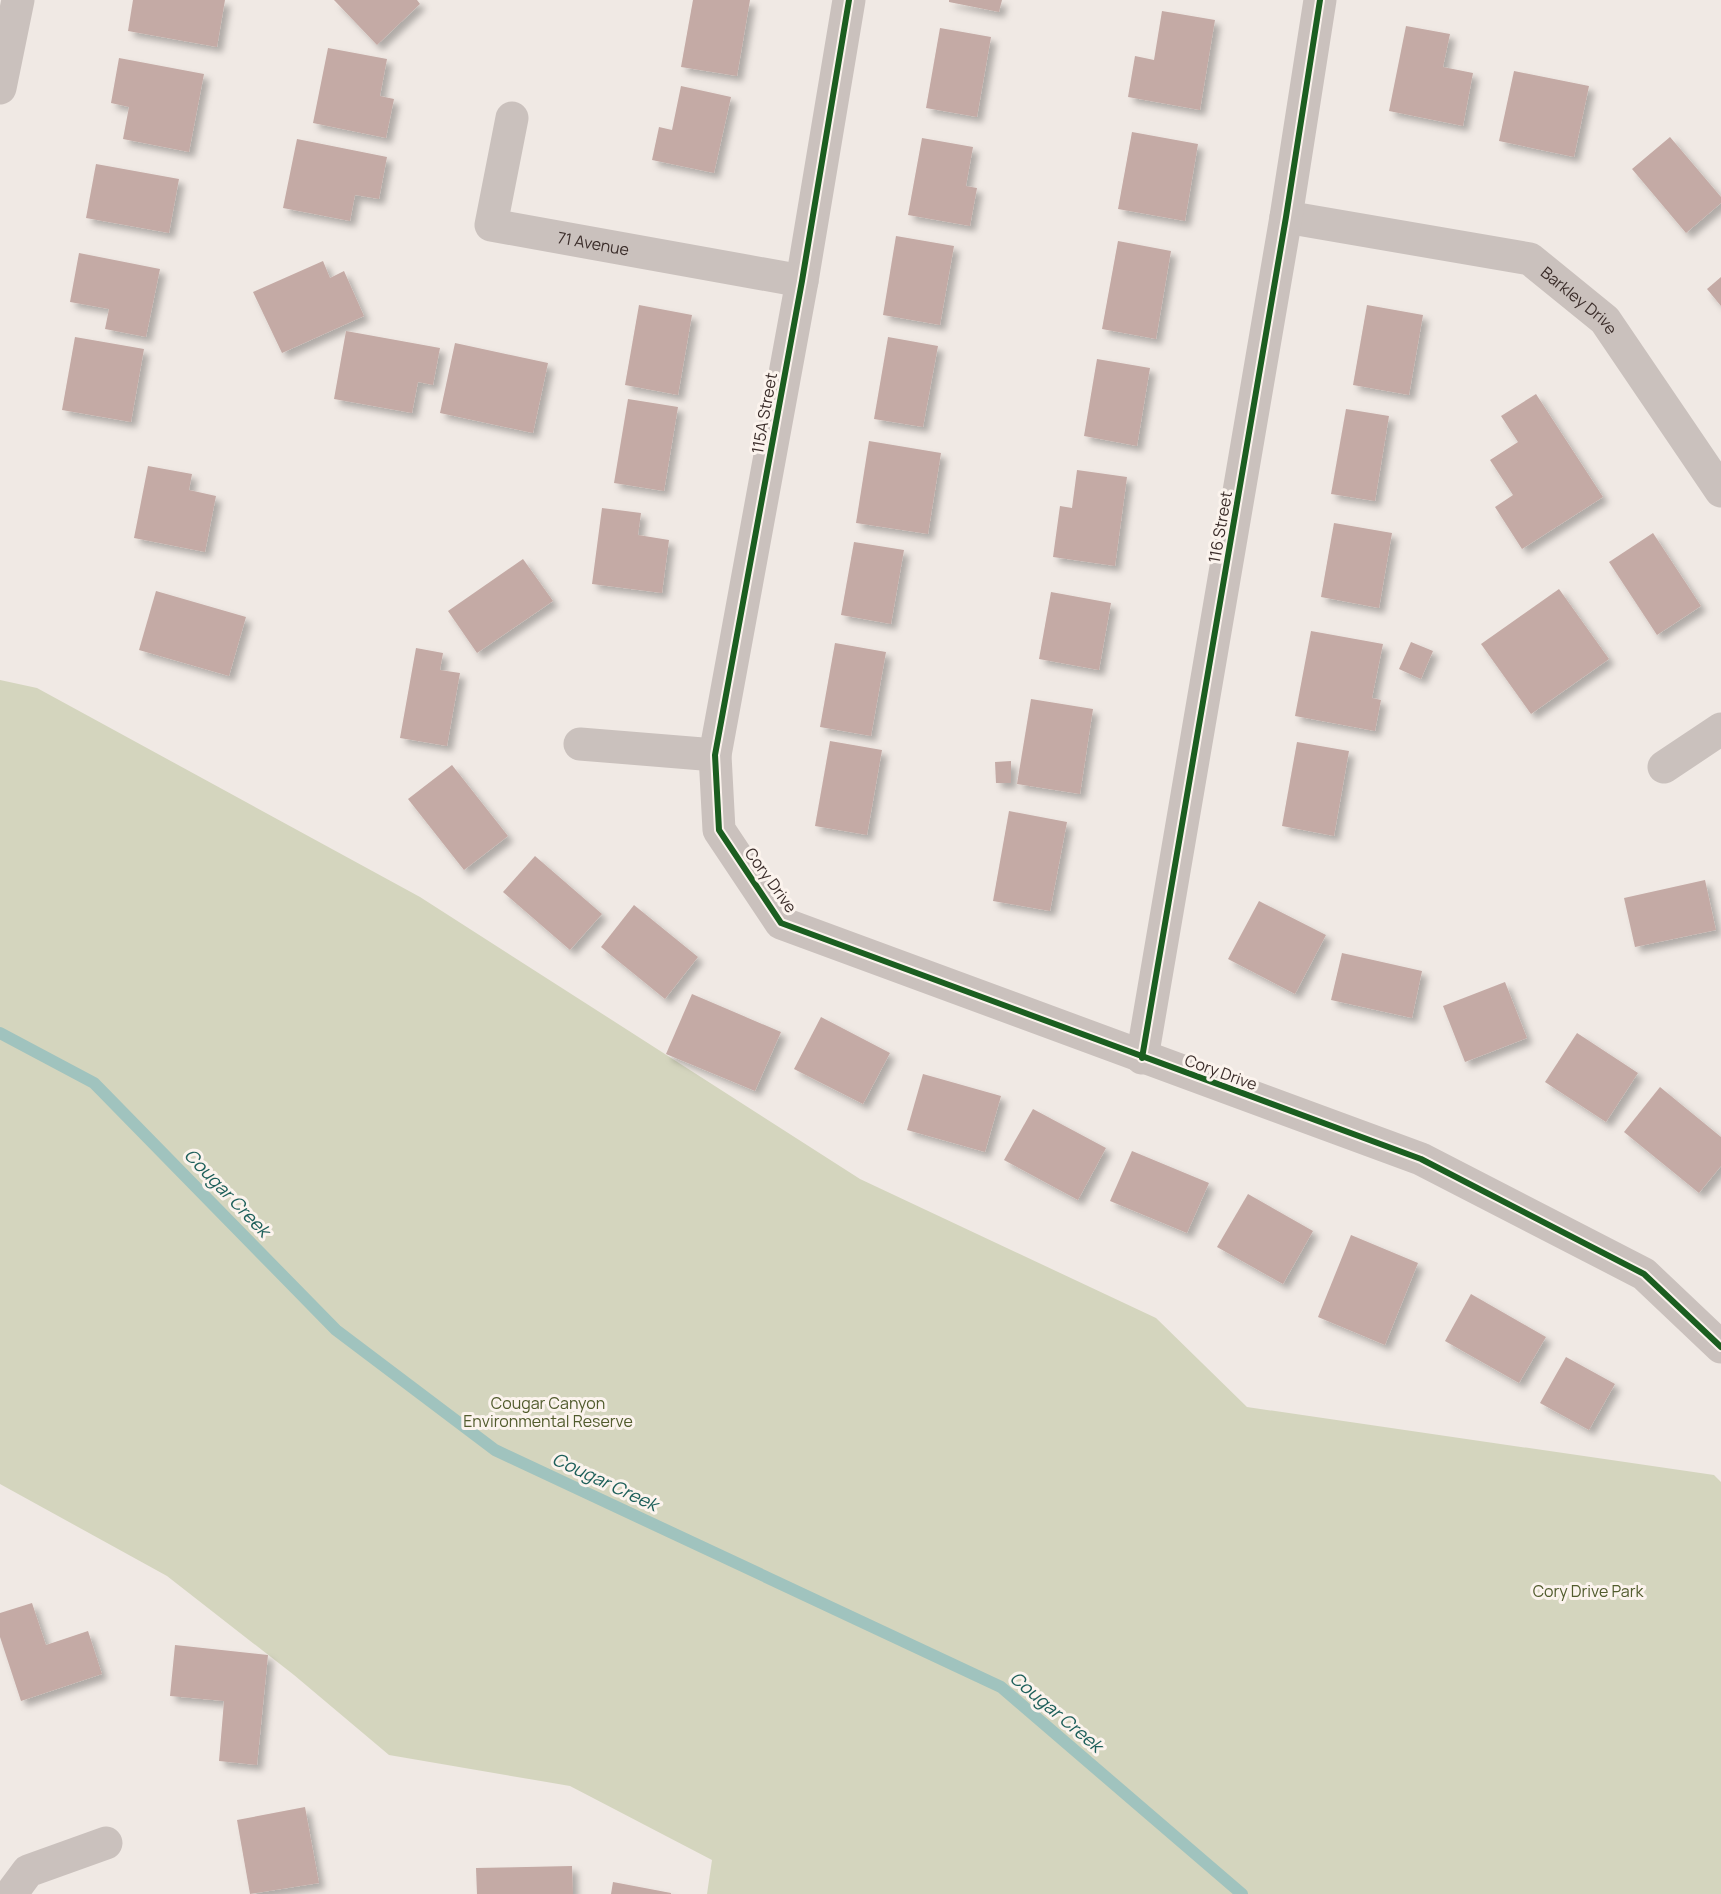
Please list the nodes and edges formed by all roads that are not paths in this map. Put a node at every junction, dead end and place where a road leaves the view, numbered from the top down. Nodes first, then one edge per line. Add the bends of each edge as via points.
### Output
1 (18, 0) edge
2 (849, 0) edge
3 (1320, 0) edge
4 (0, 88) edge
5 (512, 118) dead end
6 (1286, 217) junction
7 (802, 281) junction
8 (1721, 491) edge
9 (1721, 729) edge
10 (580, 744) dead end
11 (715, 755) junction
12 (1665, 767) dead end
13 (719, 830) joint
14 (1142, 1058) junction
15 (1721, 1347) edge
16 (106, 1843) dead end
17 (11, 1894) edge

1 - 4 street
2 - 7 street, 115A Street
3 - 6 street, 116 Street
5 - 7 street, 71 Avenue via 491,225
6 - 8 street, Barkley Drive via 1530,259 1605,320
6 - 14 street, 116 Street
7 - 11 street, 115A Street
9 - 12 street
10 - 11 street
11 - 13 street, 115A Street
13 - 14 street, Cory Drive via 780,923
14 - 15 street, Cory Drive via 1421,1159 1644,1275
16 - 17 street via 28,1871

